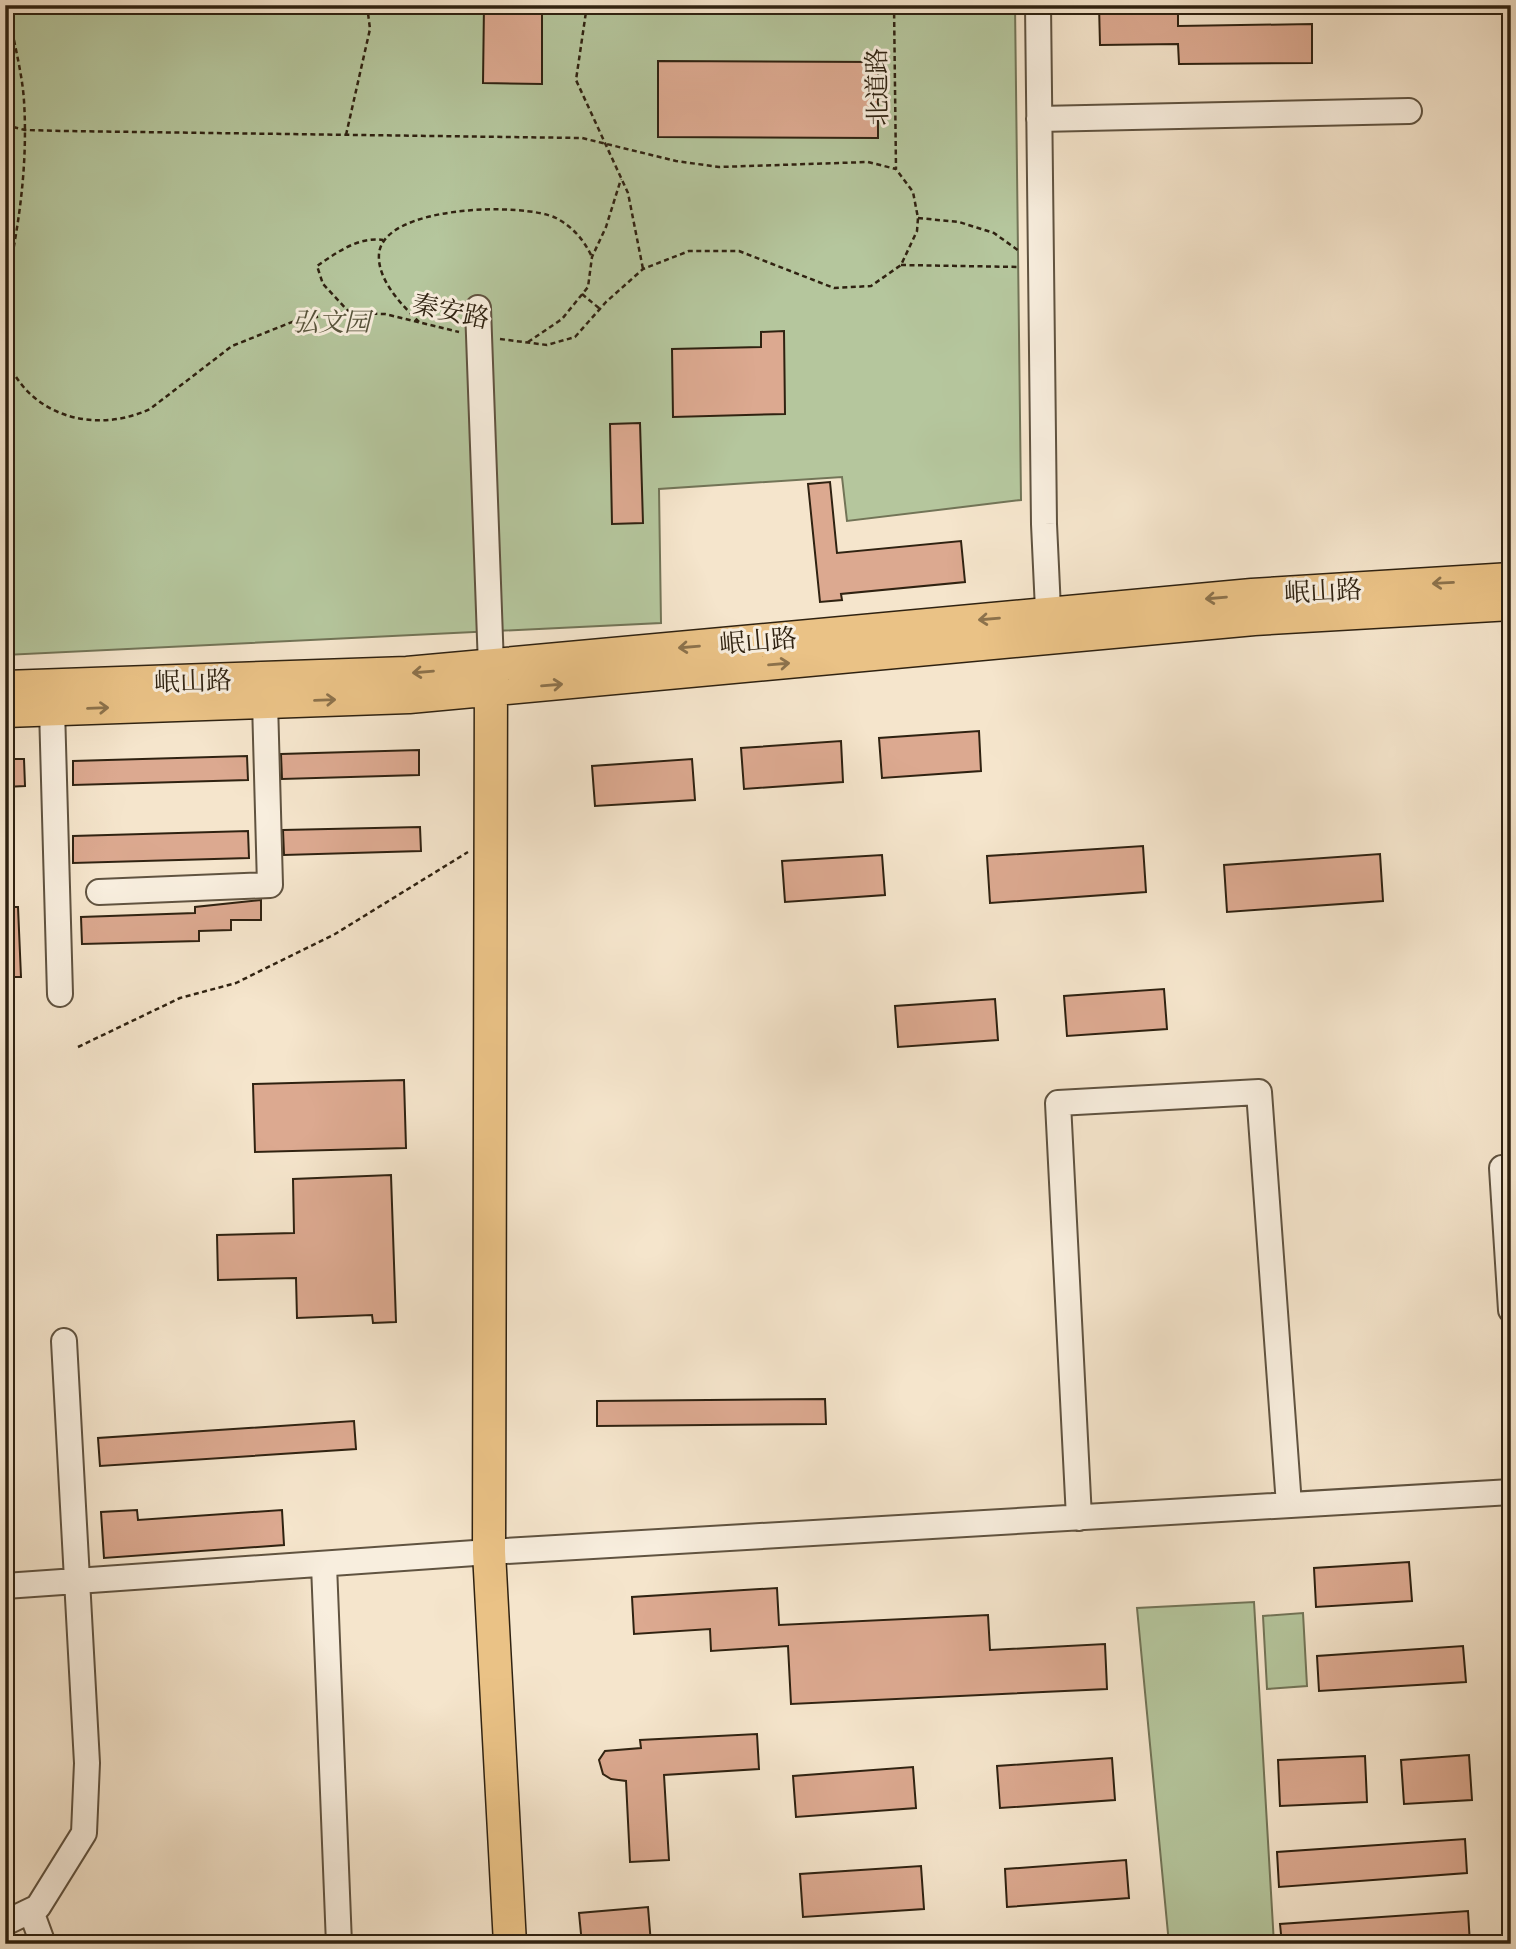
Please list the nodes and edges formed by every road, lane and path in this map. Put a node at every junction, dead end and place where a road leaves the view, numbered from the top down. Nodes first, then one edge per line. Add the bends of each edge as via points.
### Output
1 (8, 5) edge
2 (367, 5) edge
3 (587, 5) edge
4 (894, 5) edge
5 (1038, 5) edge
6 (1409, 111) dead end
7 (1040, 119) junction
8 (5, 125) edge
9 (25, 130) junction
10 (346, 135) junction
11 (604, 142) junction
12 (896, 169) junction
13 (621, 179) junction
14 (918, 218) junction
15 (383, 240) junction
16 (592, 257) junction
17 (901, 265) junction
18 (1041, 267) junction
19 (643, 269) junction
20 (5, 289) edge
21 (582, 294) junction
22 (478, 308) dead end
23 (600, 309) junction
24 (350, 313) junction
25 (418, 322) junction
26 (479, 337) junction
27 (528, 342) junction
28 (5, 354) edge
29 (1511, 579) edge
30 (1511, 604) edge
31 (1049, 626) junction
32 (491, 678) junction
33 (5, 687) edge
34 (265, 702) junction
35 (52, 709) junction
36 (5, 711) edge
37 (491, 837) junction
38 (99, 892) dead end
39 (60, 994) dead end
40 (78, 1047) dead end
41 (1502, 1168) dead end
42 (1511, 1310) edge
43 (64, 1341) dead end
44 (1511, 1492) edge
45 (1289, 1506) junction
46 (1079, 1518) junction
47 (489, 1552) junction
48 (324, 1565) junction
49 (76, 1580) junction
50 (5, 1586) edge
51 (31, 1911) junction
52 (5, 1923) edge
53 (43, 1944) edge
54 (339, 1944) edge
55 (510, 1944) edge

1 - 9 path via 22,76
2 - 10 path via 370,29
3 - 11 path via 576,80
4 - 12 path, 北道路
5 - 7 street
6 - 7 street
7 - 18 street
8 - 9 path
9 - 10 path
9 - 20 path via 17,229
10 - 11 path
11 - 12 path via 719,167 868,162
11 - 13 path
12 - 14 path via 912,192
13 - 16 path
13 - 19 path
14 - 17 path, 秦安路 via 914,244
14 - 18 path via 958,222 994,233
15 - 16 path via 399,228 444,214 511,209 545,214 565,223
15 - 24 path via 371,238 317,266 323,284
15 - 25 path via 379,254 387,282
16 - 21 path via 588,286
17 - 18 path
17 - 19 path, 秦安路 via 871,286 846,289 822,285 755,255 722,248 673,255
18 - 31 street
19 - 23 path, 秦安路
21 - 23 path
21 - 27 path via 562,319
22 - 26 street
23 - 27 path, 秦安路 via 575,337 547,345
24 - 25 path, 秦安路 via 385,314
24 - 28 path, 秦安路 via 297,320 253,335 212,359 150,409 119,420 87,421 44,406 22,386
25 - 26 path, 秦安路
26 - 27 path, 秦安路
26 - 32 street
29 -> 31 main road, 岷山路 via 1252,595
30 - 31 main road, 岷山路
31 - 32 main road, 岷山路
32 -> 33 main road, 岷山路 via 407,673
34 -> 32 main road, 岷山路 via 409,697
32 - 37 main road
35 -> 34 main road, 岷山路
34 - 38 street via 270,885
35 - 36 main road, 岷山路
35 - 39 street
37 - 40 path via 335,934 236,982 180,998
37 - 47 main road
41 - 42 street
43 - 49 street
44 - 45 street
45 - 46 street
45 - 46 street via 1259,1092 1071,1102 1058,1103
46 - 47 street
47 - 48 street
47 - 55 main road
48 - 49 street
48 - 54 street
49 - 50 street
49 - 51 street via 87,1763 84,1833 38,1907
51 - 52 street
51 - 53 street

